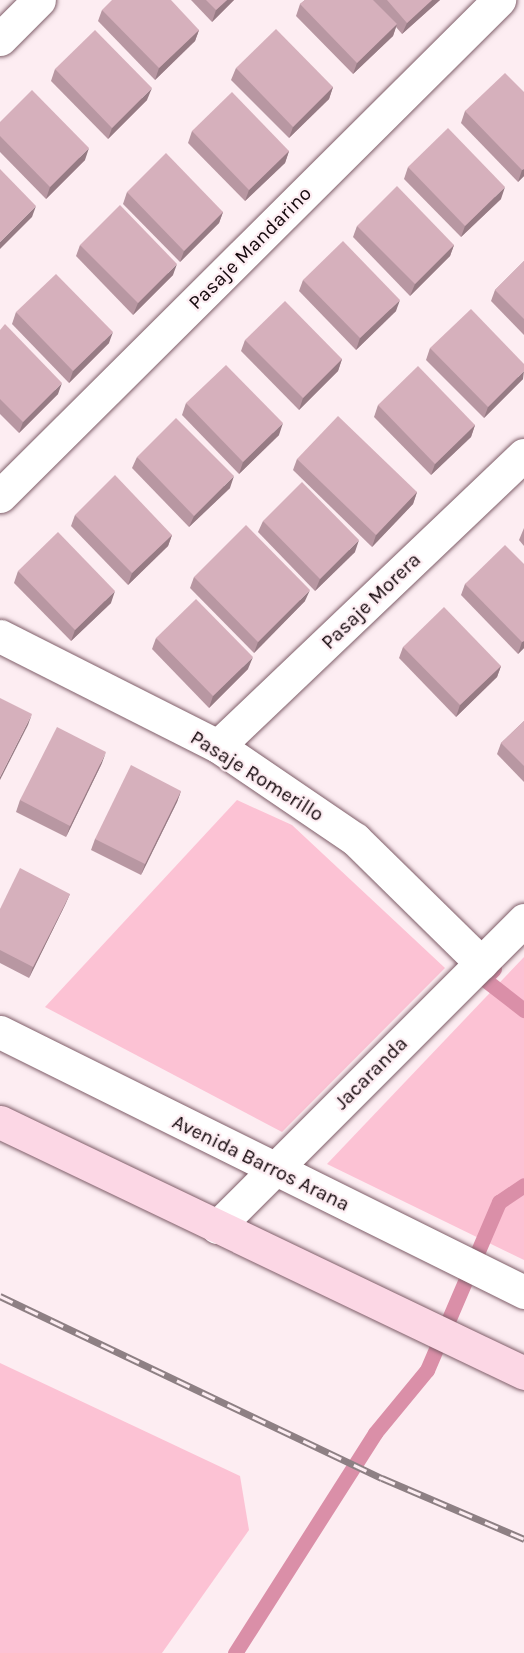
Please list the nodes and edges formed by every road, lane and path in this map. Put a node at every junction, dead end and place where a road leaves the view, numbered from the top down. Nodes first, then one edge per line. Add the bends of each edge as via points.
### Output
1 (39, 0) edge
2 (499, 0) edge
3 (0, 39) edge
4 (524, 455) edge
5 (0, 496) edge
6 (0, 636) edge
7 (218, 746) junction
8 (524, 920) edge
9 (481, 963) junction
10 (0, 1032) edge
11 (0, 1122) edge
12 (274, 1170) junction
13 (217, 1227) junction
14 (524, 1292) edge
15 (524, 1373) edge

1 - 3 street
2 - 5 street, Pasaje Mandarino
4 - 7 street, Pasaje Morera
6 - 7 street, Pasaje Romerillo
7 - 9 street, Pasaje Romerillo via 356,839
8 - 9 street, Jacaranda
9 - 12 street, Jacaranda
10 - 12 street, Avenida Barros Arana
11 - 13 main road
12 - 13 street, Jacaranda
12 - 14 street, Avenida Barros Arana
13 - 15 main road

